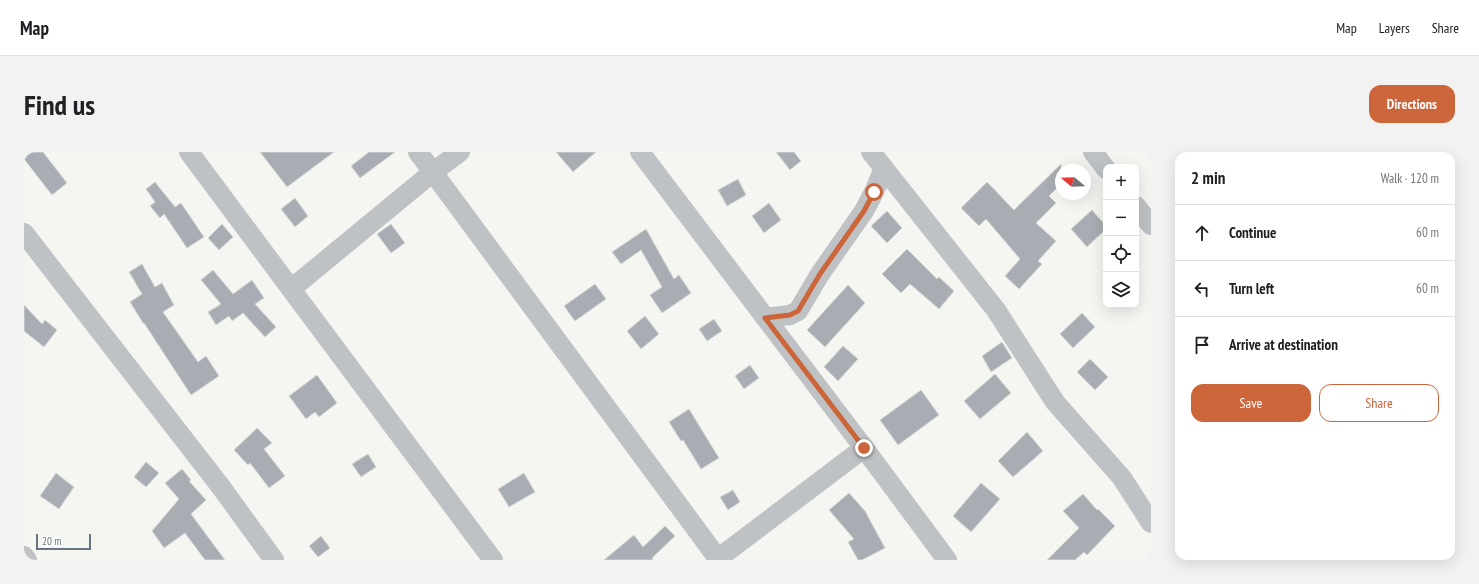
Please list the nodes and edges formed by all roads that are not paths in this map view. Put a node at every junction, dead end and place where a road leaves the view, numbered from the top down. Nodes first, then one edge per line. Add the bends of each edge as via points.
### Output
1 (189, 152) edge
2 (418, 152) edge
3 (460, 152) edge
4 (640, 152) edge
5 (871, 152) edge
6 (1093, 152) edge
7 (1103, 165) edge
8 (884, 168) junction
9 (433, 172) junction
10 (1139, 210) edge
11 (1151, 225) edge
12 (24, 233) edge
13 (291, 289) junction
14 (765, 318) junction
15 (864, 448) junction
16 (1151, 523) edge
17 (24, 556) edge
18 (27, 560) edge
19 (274, 560) edge
20 (493, 560) edge
21 (717, 560) edge
22 (947, 560) edge

1 - 13 street
2 - 9 street
3 - 9 street
4 - 14 street
5 - 8 street
6 - 7 street
8 - 14 street via 864,211 820,274 798,311 790,315
8 - 16 street via 996,310 1055,402 1122,478
9 - 13 street
9 - 21 street
10 - 11 street
12 - 19 street
13 - 20 street
14 - 15 street
15 - 21 street
15 - 22 street
17 - 18 street

